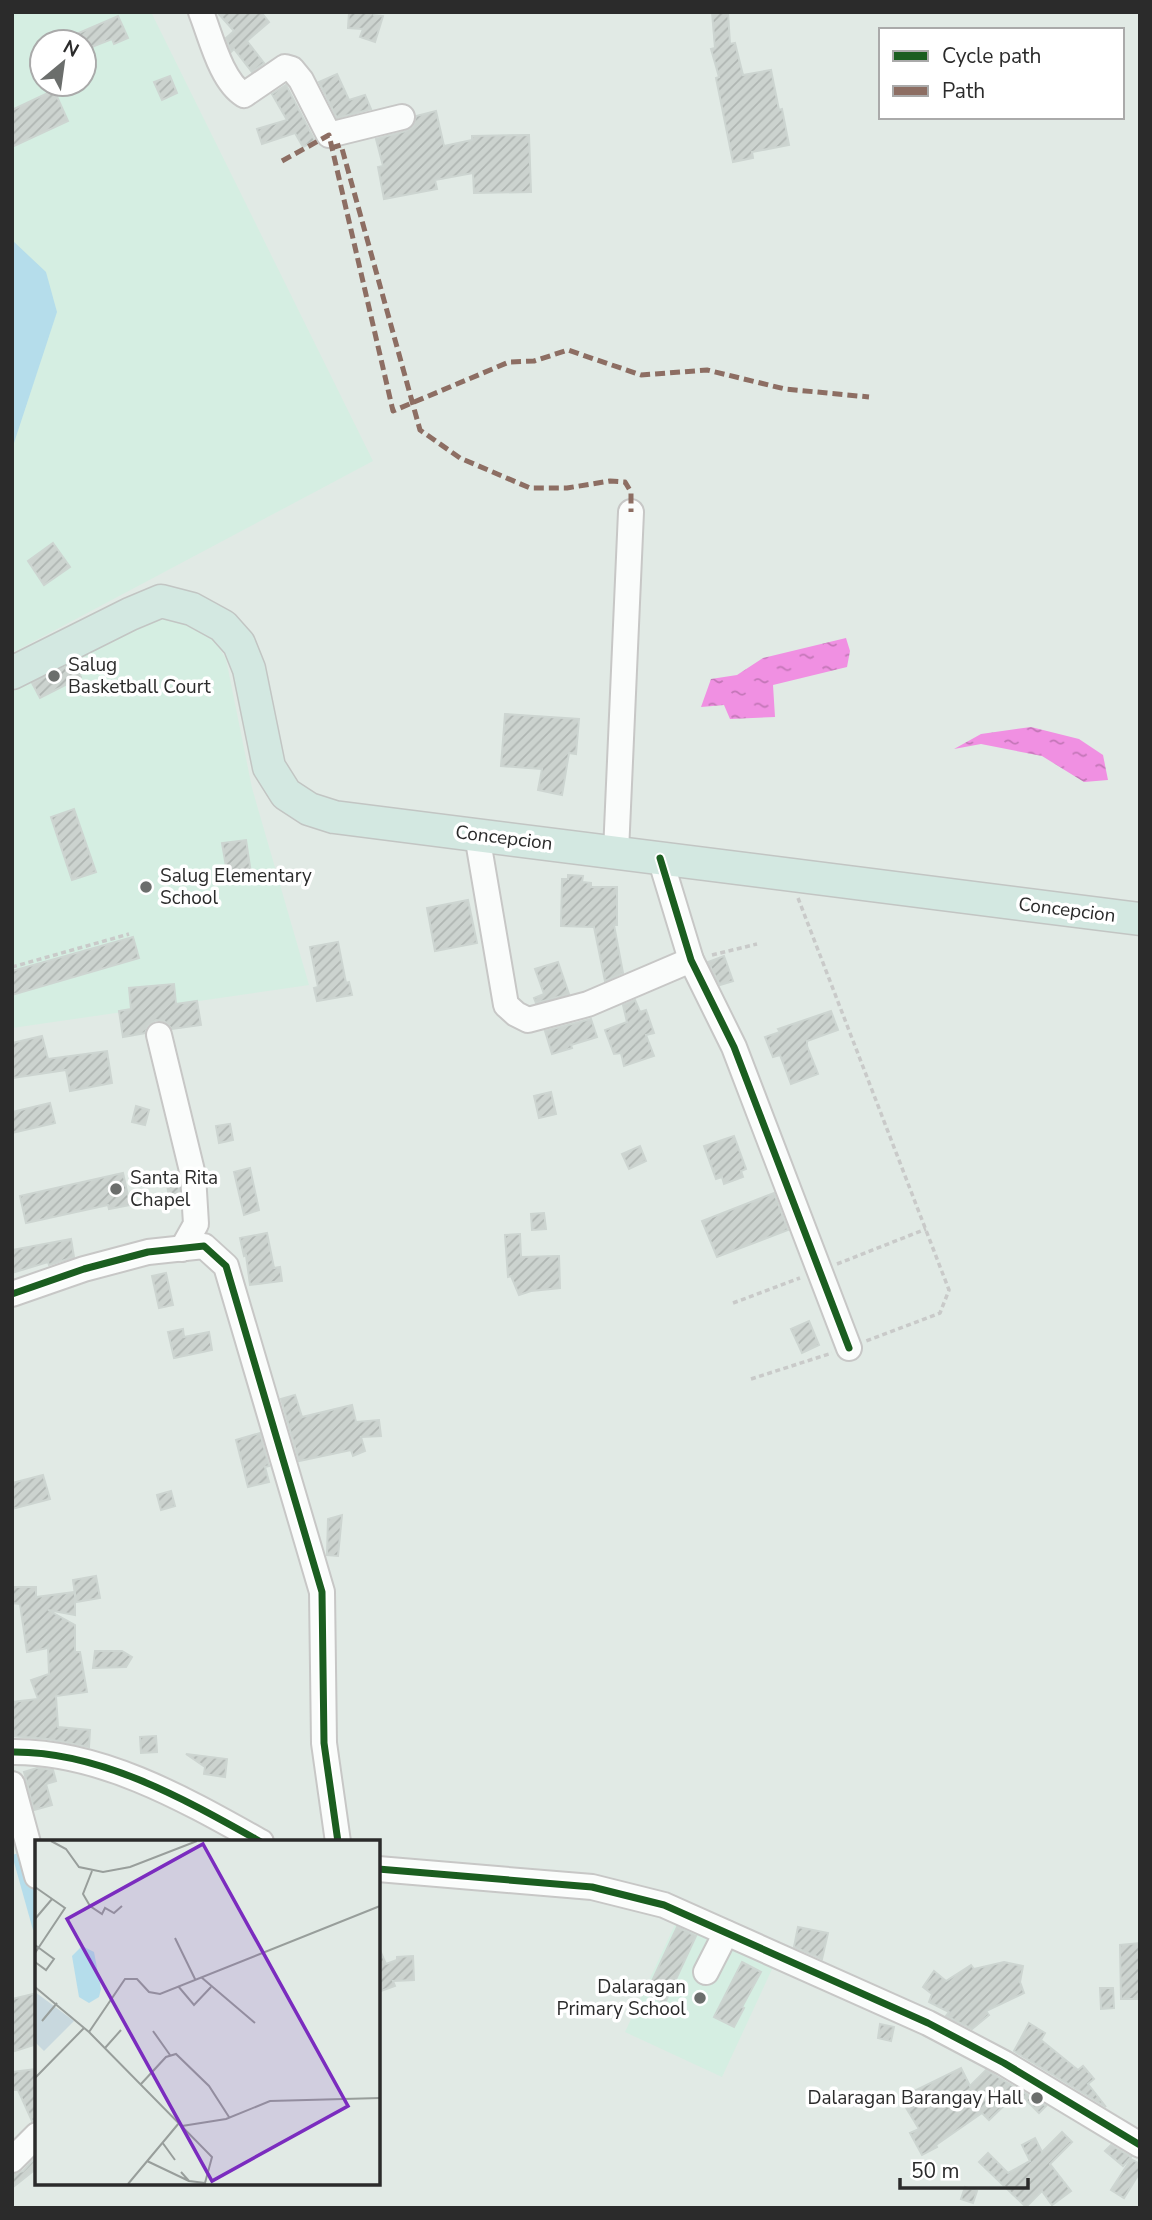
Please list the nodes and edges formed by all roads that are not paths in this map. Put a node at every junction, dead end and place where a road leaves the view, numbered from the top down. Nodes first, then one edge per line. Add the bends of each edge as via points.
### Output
1 (201, 12) edge
2 (402, 117) dead end
3 (631, 512) dead end
4 (12, 673) edge
5 (477, 835) junction
6 (616, 852) junction
7 (660, 858) junction
8 (1140, 919) edge
9 (691, 960) junction
10 (159, 1035) dead end
11 (182, 1249) junction
12 (12, 1294) edge
13 (849, 1348) road end
14 (12, 1752) edge
15 (12, 1784) edge
16 (257, 1840) edge
17 (338, 1840) edge
18 (35, 1869) edge
19 (380, 1869) edge
20 (726, 1933) junction
21 (706, 1972) dead end
22 (35, 2138) edge
23 (1140, 2145) edge
24 (12, 2160) edge

1 - 2 street via 227,78 244,95 285,67 301,80 329,135
3 - 6 street
4 - 5 main road, Concepcion via 161,601 192,609 223,626 239,644 249,669 269,767 286,794 309,809 334,817
5 - 6 main road, Concepcion
5 - 9 street via 506,1004 516,1014 528,1020 588,1004
6 - 7 main road, Concepcion
7 - 8 main road, Concepcion
7 - 9 street
9 - 13 street via 734,1046
10 - 11 street via 193,1175 196,1224
11 - 12 street via 148,1252
11 - 17 street via 204,1246 226,1266 322,1592 324,1743
14 - 16 street via 35,1751 95,1763 148,1783
15 - 18 street
19 - 20 street via 592,1887 664,1905
20 - 21 street
20 - 23 street via 928,2023
22 - 24 street

